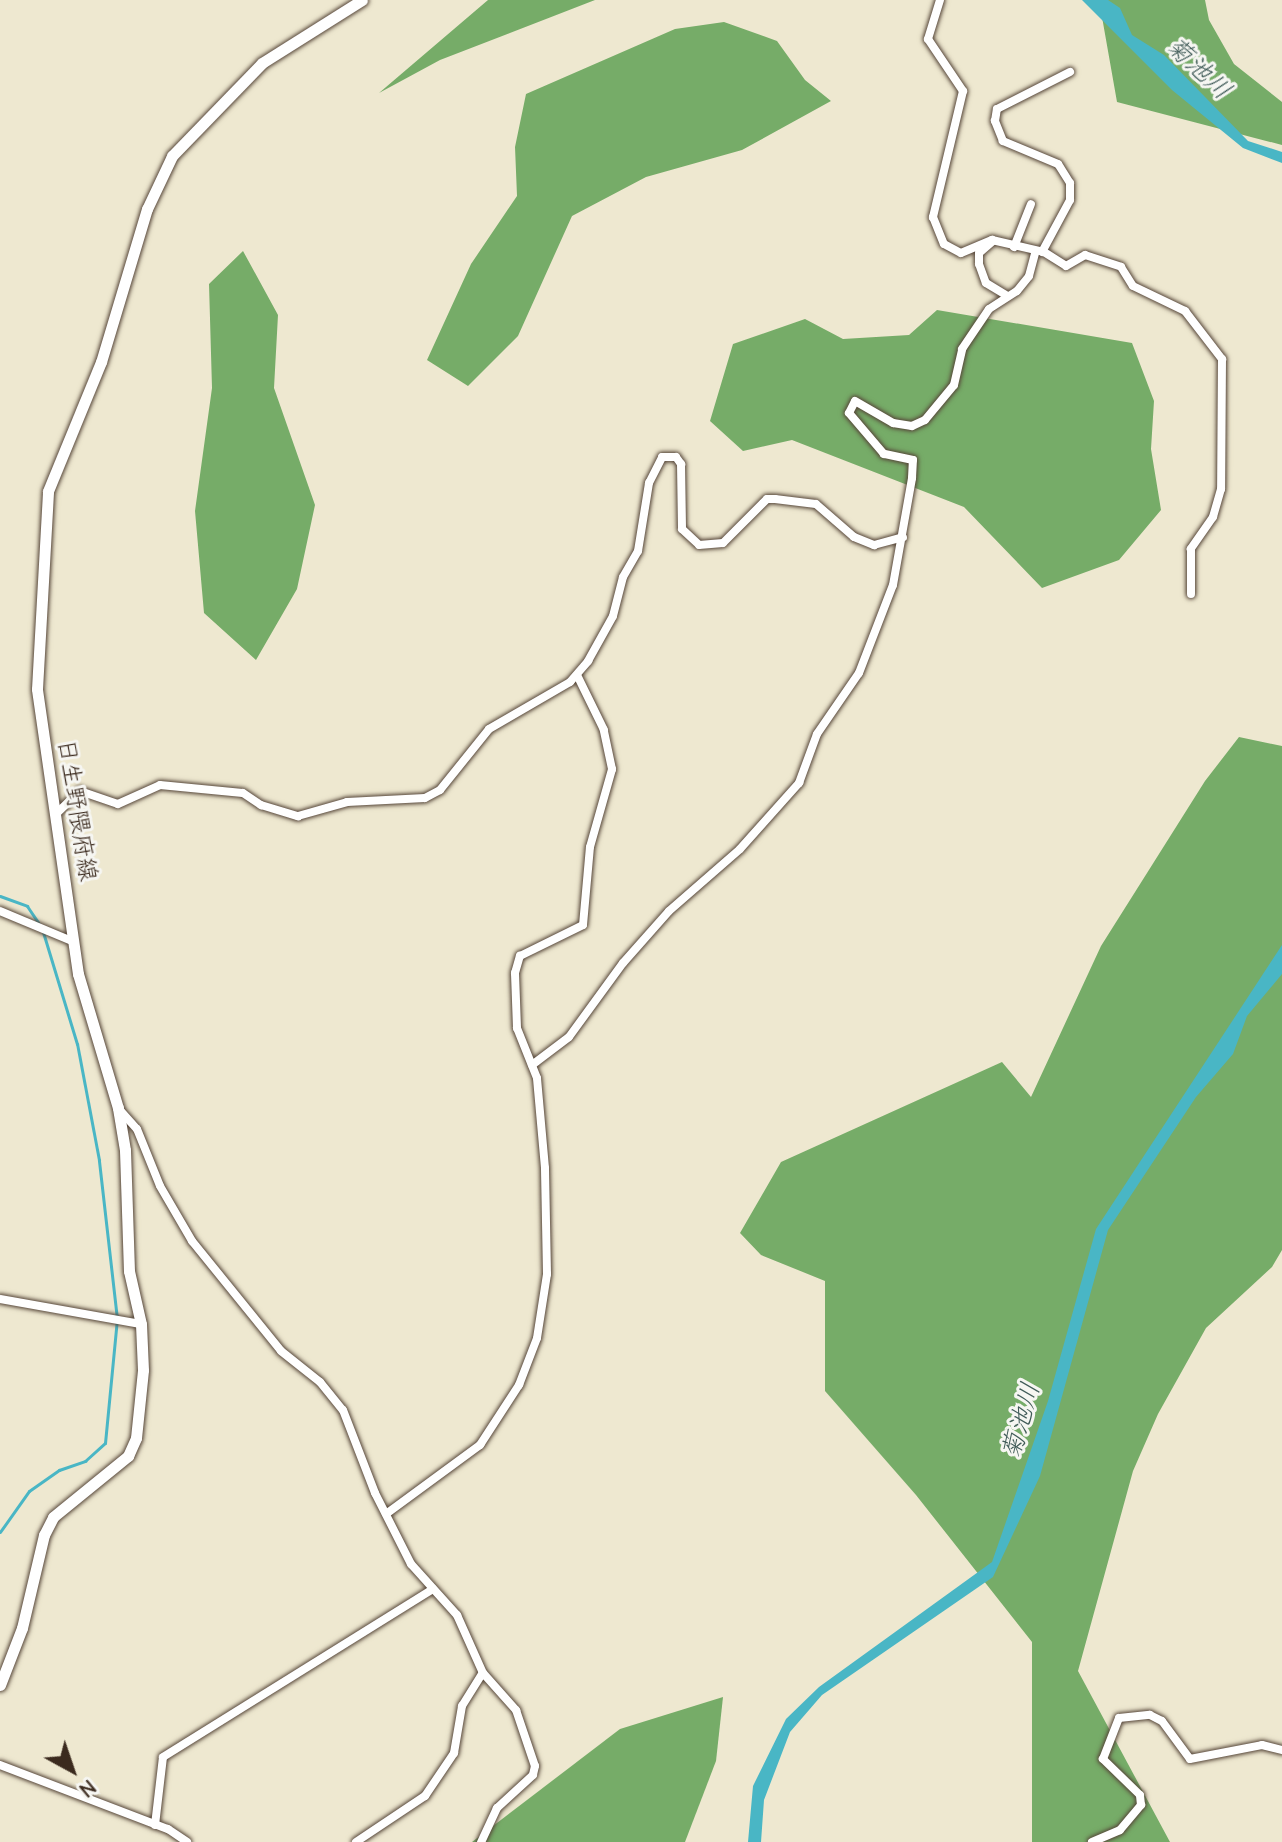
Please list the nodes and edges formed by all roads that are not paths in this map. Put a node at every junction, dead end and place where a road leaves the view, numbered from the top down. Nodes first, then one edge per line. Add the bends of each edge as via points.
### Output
1 (362, 0) edge
2 (940, 0) edge
3 (1070, 72) dead end
4 (1031, 204) dead end
5 (993, 241) junction
6 (1014, 247) junction
7 (1038, 253) junction
8 (1006, 295) junction
9 (903, 537) junction
10 (1191, 594) dead end
11 (577, 675) junction
12 (57, 813) junction
13 (0, 911) edge
14 (74, 942) junction
15 (532, 1065) junction
16 (118, 1108) junction
17 (0, 1299) edge
18 (141, 1324) junction
19 (386, 1514) junction
20 (433, 1589) junction
21 (483, 1673) junction
22 (0, 1685) edge
23 (1282, 1750) edge
24 (0, 1765) edge
25 (155, 1825) junction
26 (187, 1842) edge
27 (356, 1842) edge
28 (481, 1842) edge
29 (1092, 1842) edge

1 - 12 main road, 日生野隈府線 via 262,63 222,99 172,156 147,209 116,319 48,491 43,518 37,689
2 - 5 street via 928,39 959,81 963,100 952,126 933,217 944,244 961,253
3 - 7 street via 997,109 995,121 1003,141 1058,164 1070,183 1070,200
4 - 6 street
5 - 6 street
5 - 8 street via 979,253 979,264 986,283
6 - 7 street
7 - 8 street via 1029,276
7 - 10 street via 1066,266 1085,255 1121,267 1140,291 1185,311 1222,359 1221,489 1213,517 1191,549
8 - 9 street via 989,309 962,349 954,385 925,420 912,426 893,423 855,401 849,413 884,454 913,460
9 - 11 street via 874,545 854,537 816,504 767,499 723,543 699,545 682,529 681,464 676,457 662,457 649,483 645,531 623,577 613,616
9 - 15 street via 893,585 859,673 817,734 789,799 669,911 569,1037
11 - 12 street via 489,729 440,790 425,798 347,802 298,816 273,810 243,793 160,785 118,804 80,791
11 - 15 street via 604,730 612,769 590,847 583,925 520,956 515,973 517,1028
12 - 14 main road, 日生野隈府線
13 - 14 street
14 - 16 main road, 日生野隈府線 via 85,1004
15 - 19 street via 547,1215 547,1274 537,1338 519,1385 480,1445
16 - 18 main road, 日生野隈府線 via 129,1271
16 - 19 street via 137,1129 160,1186 192,1241 281,1351 320,1382 343,1410
17 - 18 street
18 - 22 main road, 日生野隈府線 via 136,1438 113,1473 53,1517
19 - 20 street via 411,1564
20 - 21 street via 457,1615
20 - 25 street via 163,1757
21 - 27 street via 462,1706 454,1753 425,1796
21 - 28 street via 516,1710 535,1766 527,1782 497,1808
23 - 29 street via 1262,1745 1190,1759 1162,1721 1150,1715 1119,1718 1103,1759 1140,1795 1141,1805 1120,1830
24 - 25 street
25 - 26 street

